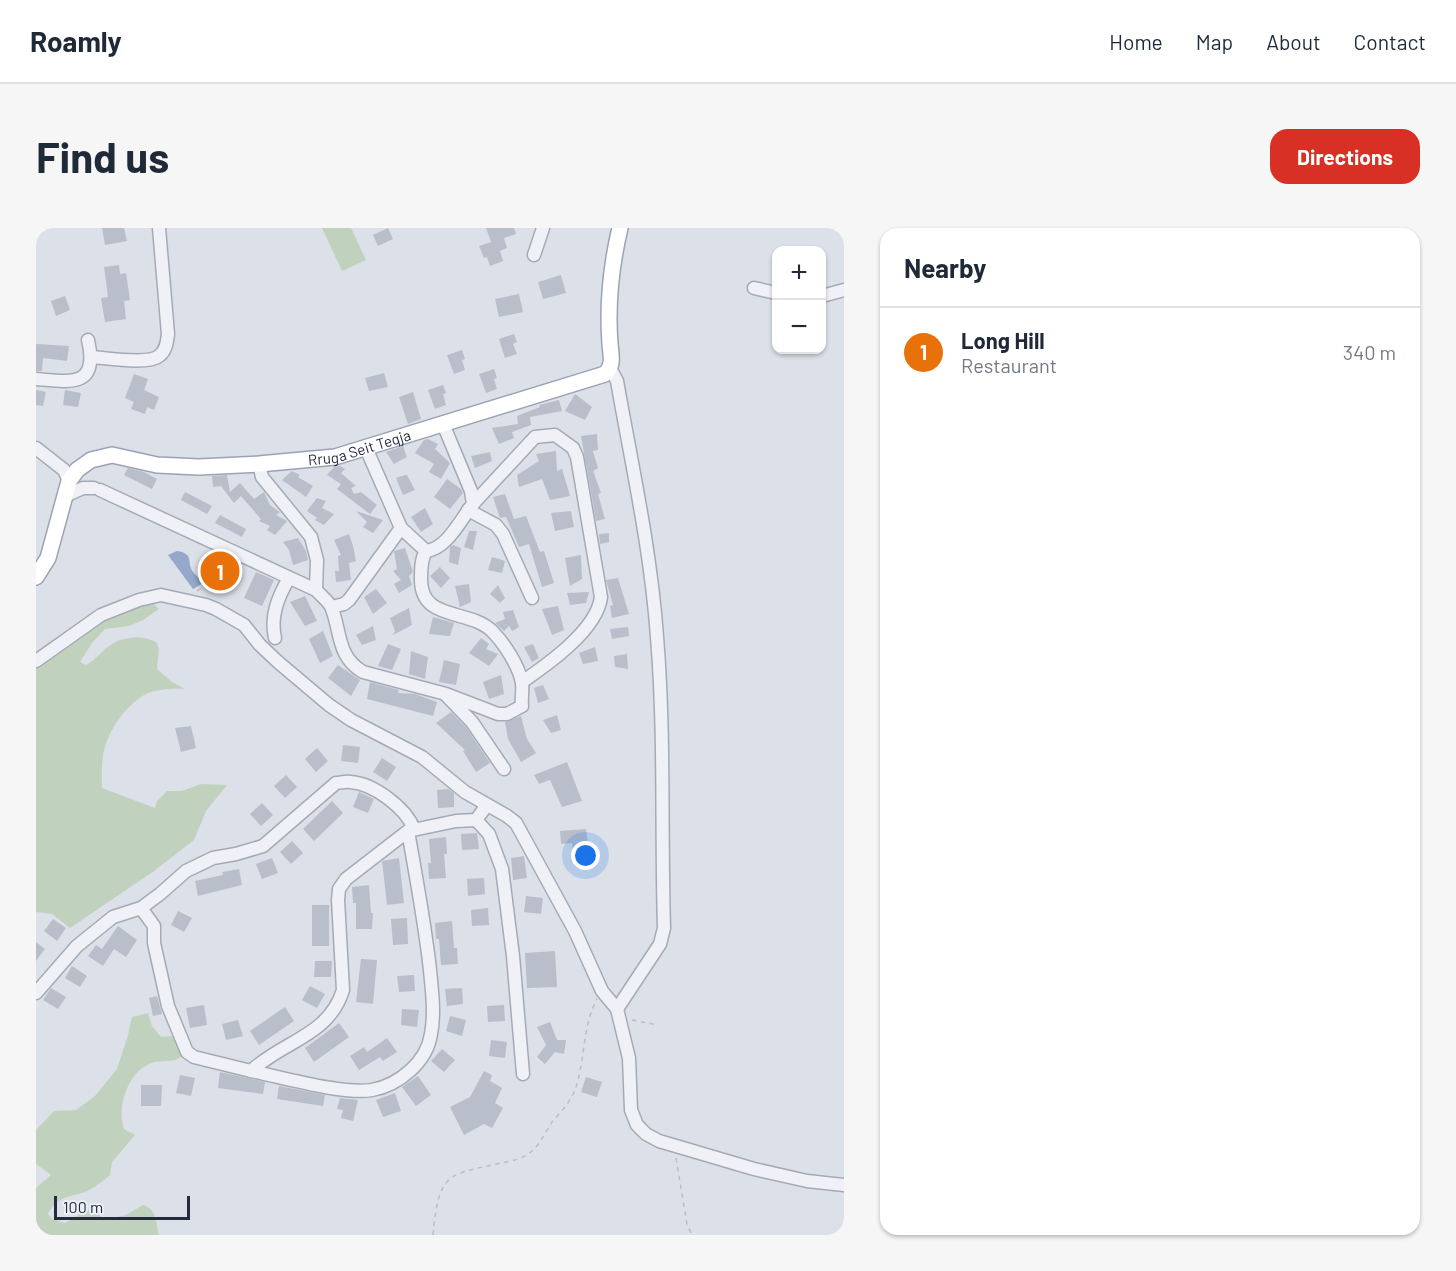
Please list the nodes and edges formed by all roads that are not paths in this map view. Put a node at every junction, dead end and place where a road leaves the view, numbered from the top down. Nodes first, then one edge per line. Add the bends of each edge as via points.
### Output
1 (159, 228) edge
2 (543, 228) edge
3 (620, 228) edge
4 (534, 255) dead end
5 (754, 288) dead end
6 (844, 290) edge
7 (772, 292) edge
8 (826, 295) edge
9 (88, 340) dead end
10 (92, 357) junction
11 (610, 368) junction
12 (36, 379) edge
13 (446, 431) dead end
14 (36, 448) edge
15 (366, 448) junction
16 (259, 465) junction
17 (69, 481) junction
18 (65, 496) junction
19 (471, 507) junction
20 (401, 528) junction
21 (426, 551) junction
22 (36, 577) edge
23 (289, 578) junction
24 (316, 590) junction
25 (532, 598) dead end
26 (332, 607) junction
27 (275, 638) dead end
28 (36, 661) edge
29 (522, 682) junction
30 (446, 694) junction
31 (504, 770) dead end
32 (487, 805) junction
33 (476, 820) junction
34 (411, 830) junction
35 (141, 908) junction
36 (36, 993) edge
37 (618, 1013) junction
38 (251, 1071) junction
39 (523, 1074) dead end
40 (844, 1185) edge

1 - 10 street via 168,334 165,348 159,357 149,361
2 - 4 street
3 - 11 main road via 608,315
5 - 7 street
6 - 8 street
9 - 10 street
10 - 12 street via 81,379
11 - 15 main road, Rruga Seit Teqja via 601,376
11 - 37 street via 617,381 646,542 657,635 664,813 664,928 660,944
13 - 19 street via 471,491
14 - 17 street via 64,470
15 - 16 main road, Rruga Seit Teqja via 335,457
15 - 20 street
16 - 17 main road, Rruga Seit Teqja via 157,465 112,454 91,460
16 - 24 street via 262,477 311,537 317,560
17 - 18 main road
18 - 22 main road via 48,558
18 - 23 street via 82,488 97,489
19 - 21 street via 444,542
19 - 25 street via 503,534
19 - 29 street via 536,437 555,435 573,448 600,607 565,650
20 - 21 street
20 - 26 street via 349,600
21 - 29 street via 421,582 424,599 432,607 475,621 492,632
23 - 24 street
23 - 27 street via 276,603
24 - 26 street
26 - 30 street via 344,653 356,667
28 - 32 street via 101,615 139,600 161,595 206,605 236,619 278,662 329,705 422,757
29 - 30 street via 522,706 507,714 488,711
30 - 31 street via 472,722
32 - 33 street
32 - 37 street via 516,824 575,931 602,991
33 - 34 street
33 - 39 street via 489,834 502,869
34 - 35 street via 404,810 370,787 336,783 263,846 213,858 186,871
34 - 38 street via 346,879 339,890 343,990 326,1021 272,1053
34 - 38 street via 433,999 431,1036 421,1060 392,1084 371,1090 348,1090
35 - 36 street via 113,917 77,946
35 - 38 street via 154,926 168,1006 188,1052 194,1057
37 - 40 street via 628,1058 631,1110 646,1134 754,1169

